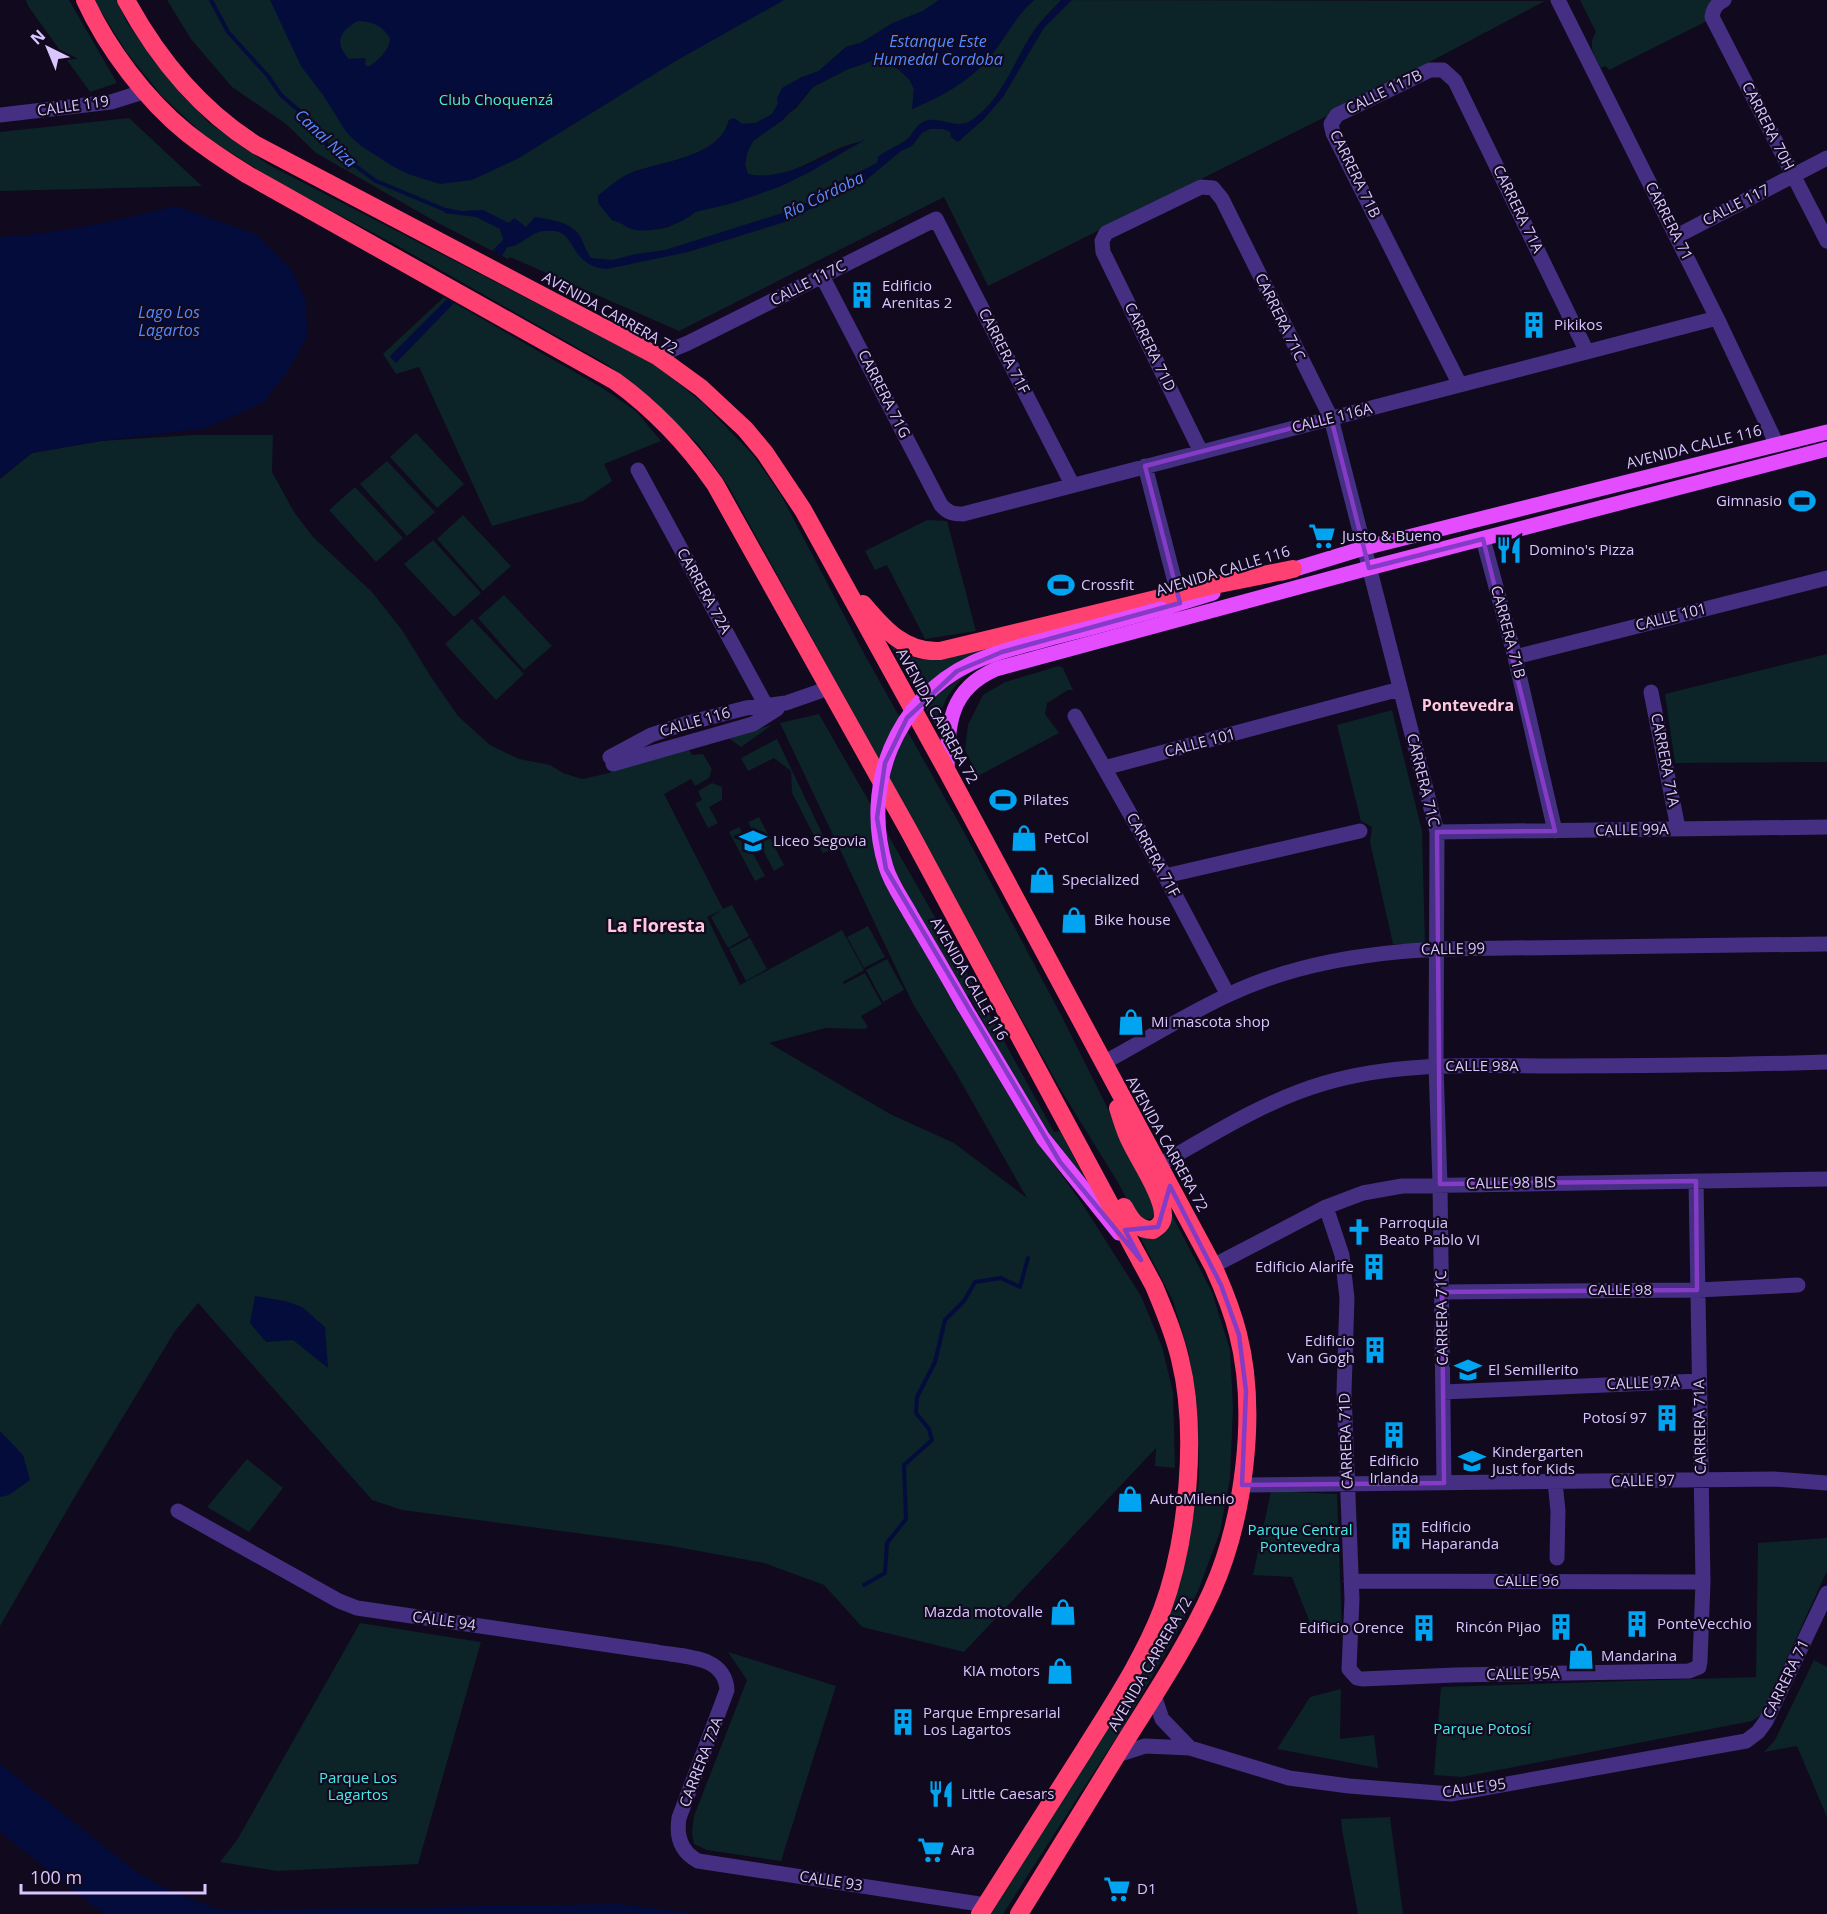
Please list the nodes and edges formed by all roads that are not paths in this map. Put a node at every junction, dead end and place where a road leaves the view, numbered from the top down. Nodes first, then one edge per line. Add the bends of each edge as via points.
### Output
1 (86, 0) edge
2 (126, 0) edge
3 (1558, 0) edge
4 (1719, 5) edge
5 (1443, 70) joint
6 (146, 91) junction
7 (0, 116) edge
8 (1331, 124) joint
9 (1827, 158) edge
10 (1793, 175) junction
11 (1213, 188) joint
12 (936, 219) joint
13 (1677, 236) junction
14 (1827, 241) edge
15 (822, 276) junction
16 (1717, 318) junction
17 (680, 347) junction
18 (1587, 352) junction
19 (657, 356) junction
20 (678, 371) junction
21 (1460, 385) junction
22 (1331, 418) junction
23 (1825, 433) edge
24 (1777, 445) junction
25 (1827, 449) edge
26 (1201, 452) junction
27 (1145, 466) junction
28 (638, 470) dead end
29 (1072, 484) junction
30 (947, 512) joint
31 (1483, 538) junction
32 (1364, 548) junction
33 (1369, 568) junction
34 (1293, 569) junction
35 (838, 575) junction
36 (1827, 578) edge
37 (1178, 594) junction
38 (1515, 657) junction
39 (830, 688) junction
40 (1400, 689) junction
41 (1651, 692) dead end
42 (768, 709) junction
43 (1075, 716) dead end
44 (612, 760) dead end
45 (1104, 768) junction
46 (947, 771) junction
47 (1827, 827) edge
48 (1678, 828) junction
49 (1360, 831) dead end
50 (1555, 831) junction
51 (1437, 832) junction
52 (1165, 876) junction
53 (1827, 944) edge
54 (1437, 949) junction
55 (1228, 995) junction
56 (1827, 1062) edge
57 (1103, 1063) junction
58 (1436, 1066) junction
59 (1076, 1138) junction
60 (1159, 1165) junction
61 (1827, 1179) edge
62 (1696, 1181) junction
63 (1440, 1184) junction
64 (1326, 1207) junction
65 (1141, 1260) junction
66 (1213, 1266) junction
67 (1798, 1285) dead end
68 (1697, 1290) junction
69 (1442, 1292) junction
70 (1699, 1381) junction
71 (1443, 1392) junction
72 (1701, 1480) junction
73 (1444, 1482) junction
74 (1555, 1482) junction
75 (1827, 1483) edge
76 (1347, 1484) junction
77 (1242, 1485) junction
78 (178, 1511) dead end
79 (1557, 1558) dead end
80 (1351, 1581) junction
81 (1702, 1582) junction
82 (1827, 1593) edge
83 (1694, 1670) joint
84 (1353, 1675) joint
85 (725, 1678) joint
86 (1154, 1695) junction
87 (1758, 1732) joint
88 (1190, 1748) junction
89 (1117, 1755) junction
90 (682, 1847) joint
91 (983, 1909) edge
92 (1019, 1914) edge

1 - 6 highway, AVENIDA CARRERA 72 via 111,46
2 - 19 highway, AVENIDA CARRERA 72 via 168,65 207,110 232,130
3 - 13 street, CARRERA 71
4 - 10 street, CARRERA 70H via 1712,17
5 - 8 street, CALLE 117B via 1430,70 1347,110
5 - 18 street, CARRERA 71A via 1455,81
6 - 7 street, CALLE 119 via 111,102
6 - 39 highway, AVENIDA CARRERA 72 via 185,132 248,175 615,381 642,402 689,448 715,484
8 - 21 street, CARRERA 71B
9 - 10 street, CALLE 117
10 - 13 street, CALLE 117
10 - 14 street, CARRERA 70H
11 - 22 street, CARRERA 71C
11 - 26 street, CARRERA 71D via 1201,187 1106,233 1102,241 1103,252
12 - 15 street, CALLE 117C
12 - 29 street, CARRERA 71F
13 - 16 street, CARRERA 71
15 - 17 street, CALLE 117C
15 - 30 street, CARRERA 71G
16 - 18 street, CALLE 116A
16 - 24 street, CARRERA 71
17 - 19 street, CALLE 117C
17 - 20 street
18 - 21 street, CALLE 116A
19 - 20 highway, AVENIDA CARRERA 72
20 - 35 highway, AVENIDA CARRERA 72 via 724,408 765,453 803,510
21 - 22 street, CALLE 116A
22 - 26 street, CALLE 116A
22 - 32 street, CARRERA 71C
23 - 24 main road, AVENIDA CALLE 116
23 - 25 street
24 - 32 main road, AVENIDA CALLE 116
25 - 31 main road
26 - 27 street, CALLE 116A
27 - 29 street, CALLE 116A
27 - 37 street
28 - 42 street, CARRERA 72A
29 - 30 street, CALLE 116A via 963,514
31 - 33 main road
31 - 38 street, CARRERA 71B
32 - 33 street, CARRERA 71C
32 - 34 main road, AVENIDA CALLE 116
33 - 40 street, CARRERA 71C
33 - 46 main road via 988,673 965,689 956,705 948,740
34 - 37 highway
34 - 65 main road, AVENIDA CALLE 116, bridge via 973,662 934,688 908,718 891,747 880,783 877,818 886,869 1043,1138
35 - 37 highway via 896,639 929,651 951,650
35 - 46 highway, AVENIDA CARRERA 72
36 - 38 street, CALLE 101
38 - 50 street, CARRERA 71B
39 - 42 street, CALLE 116
39 - 59 highway, AVENIDA CARRERA 72
40 - 45 street, CALLE 101
40 - 51 street, CARRERA 71C
41 - 48 street, CARRERA 71A
42 - 44 street, CALLE 116 via 753,724
43 - 45 street, CARRERA 71F
45 - 52 street, CARRERA 71F
46 - 57 highway, AVENIDA CARRERA 72
47 - 48 street, CALLE 99A
48 - 50 street, CALLE 99A
49 - 52 street
50 - 51 street, CALLE 99A
51 - 54 street, CARRERA 71C
52 - 55 street, CARRERA 71F
53 - 54 street, CALLE 99
54 - 55 street, CALLE 99 via 1345,958 1277,975
54 - 58 street, CARRERA 71C
55 - 57 street, CALLE 99
56 - 58 street, CALLE 98A
57 - 59 highway via 1128,1137 1161,1205 1162,1222 1158,1227 1146,1230 1135,1225 1109,1181
57 - 60 highway, AVENIDA CARRERA 72
58 - 60 street, CALLE 98A via 1365,1073 1282,1098
58 - 63 street, CARRERA 71C
59 - 65 highway, AVENIDA CARRERA 72
60 - 66 highway, AVENIDA CARRERA 72
61 - 62 street, CALLE 98 BIS
62 - 63 street, CALLE 98 BIS
62 - 68 street, CARRERA 71A
63 - 64 street, CALLE 98 BIS via 1373,1191
63 - 69 street, CARRERA 71C
64 - 66 street, CALLE 98 BIS
64 - 76 street, CARRERA 71D via 1342,1255 1347,1298
65 - 91 highway, AVENIDA CARRERA 72 via 1175,1338 1188,1409 1186,1498 1172,1579 1140,1656
66 - 77 highway, AVENIDA CARRERA 72 via 1232,1312 1242,1358 1246,1417
67 - 68 street, CALLE 98
68 - 69 street, CALLE 98
68 - 70 street, CARRERA 71A
69 - 71 street, CARRERA 71C
70 - 71 street, CALLE 97A
70 - 72 street, CARRERA 71A
71 - 73 street, CARRERA 71C
72 - 74 street, CALLE 97
72 - 75 street, CALLE 97
72 - 81 street, CARRERA 71A
73 - 74 street, CALLE 97
73 - 76 street, CALLE 97
74 - 79 street
76 - 77 street, CALLE 97
76 - 80 street, CARRERA 71D
77 - 86 highway, AVENIDA CARRERA 72 via 1213,1589
78 - 85 street, CALLE 94 via 357,1608 702,1659 712,1663
80 - 81 street, CALLE 96
80 - 84 street, CARRERA 71D via 1348,1666
81 - 83 street, CARRERA 71A via 1700,1661
82 - 87 street, CARRERA 71
83 - 84 street, CALLE 95A via 1362,1679
85 - 90 street, CARRERA 72A via 727,1694 679,1818 677,1829
86 - 88 street, CALLE 95 via 1162,1719
86 - 89 highway, AVENIDA CARRERA 72
87 - 88 street, CALLE 95 via 1746,1741 1451,1794 1289,1778
88 - 89 street, CALLE 95 via 1145,1746
89 - 92 highway, AVENIDA CARRERA 72
90 - 91 street, CALLE 93 via 698,1861

